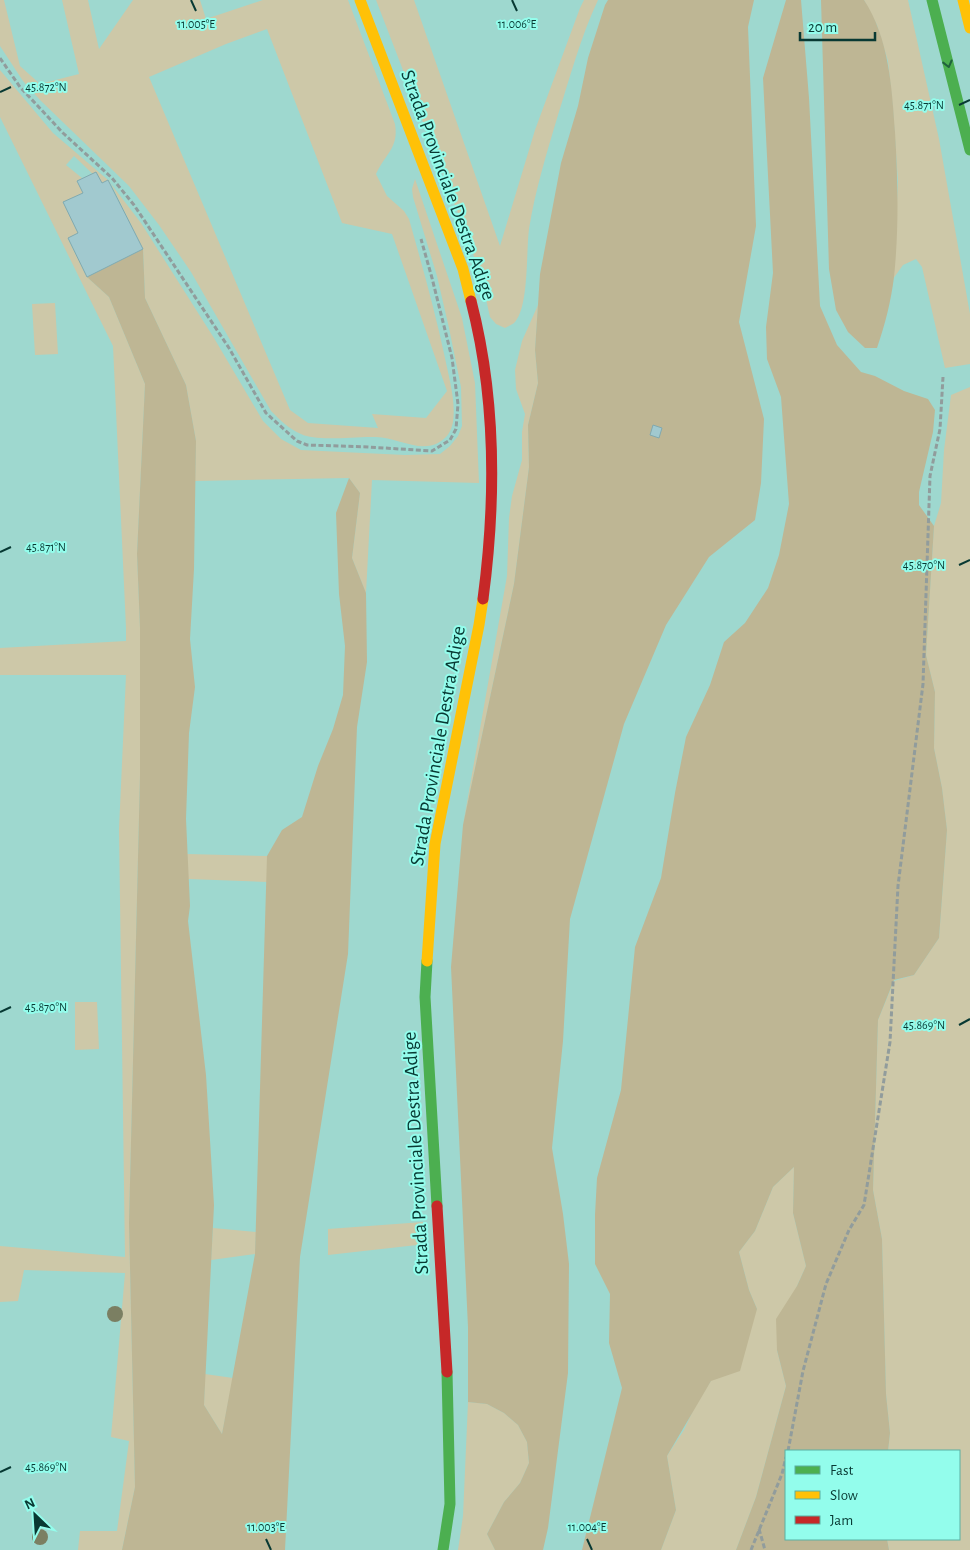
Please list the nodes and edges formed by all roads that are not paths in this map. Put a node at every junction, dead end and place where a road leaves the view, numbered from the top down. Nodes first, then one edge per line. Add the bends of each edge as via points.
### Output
1 (360, 0) edge
2 (932, 0) edge
3 (963, 0) edge
4 (970, 28) edge
5 (970, 150) edge
6 (443, 1550) edge

1 - 6 main road, Strada Provinciale Destra Adige via 463,269 477,323 489,396 488,560 479,624 435,844 425,997 449,1398 450,1504
2 -> 5 main road
3 - 4 main road

